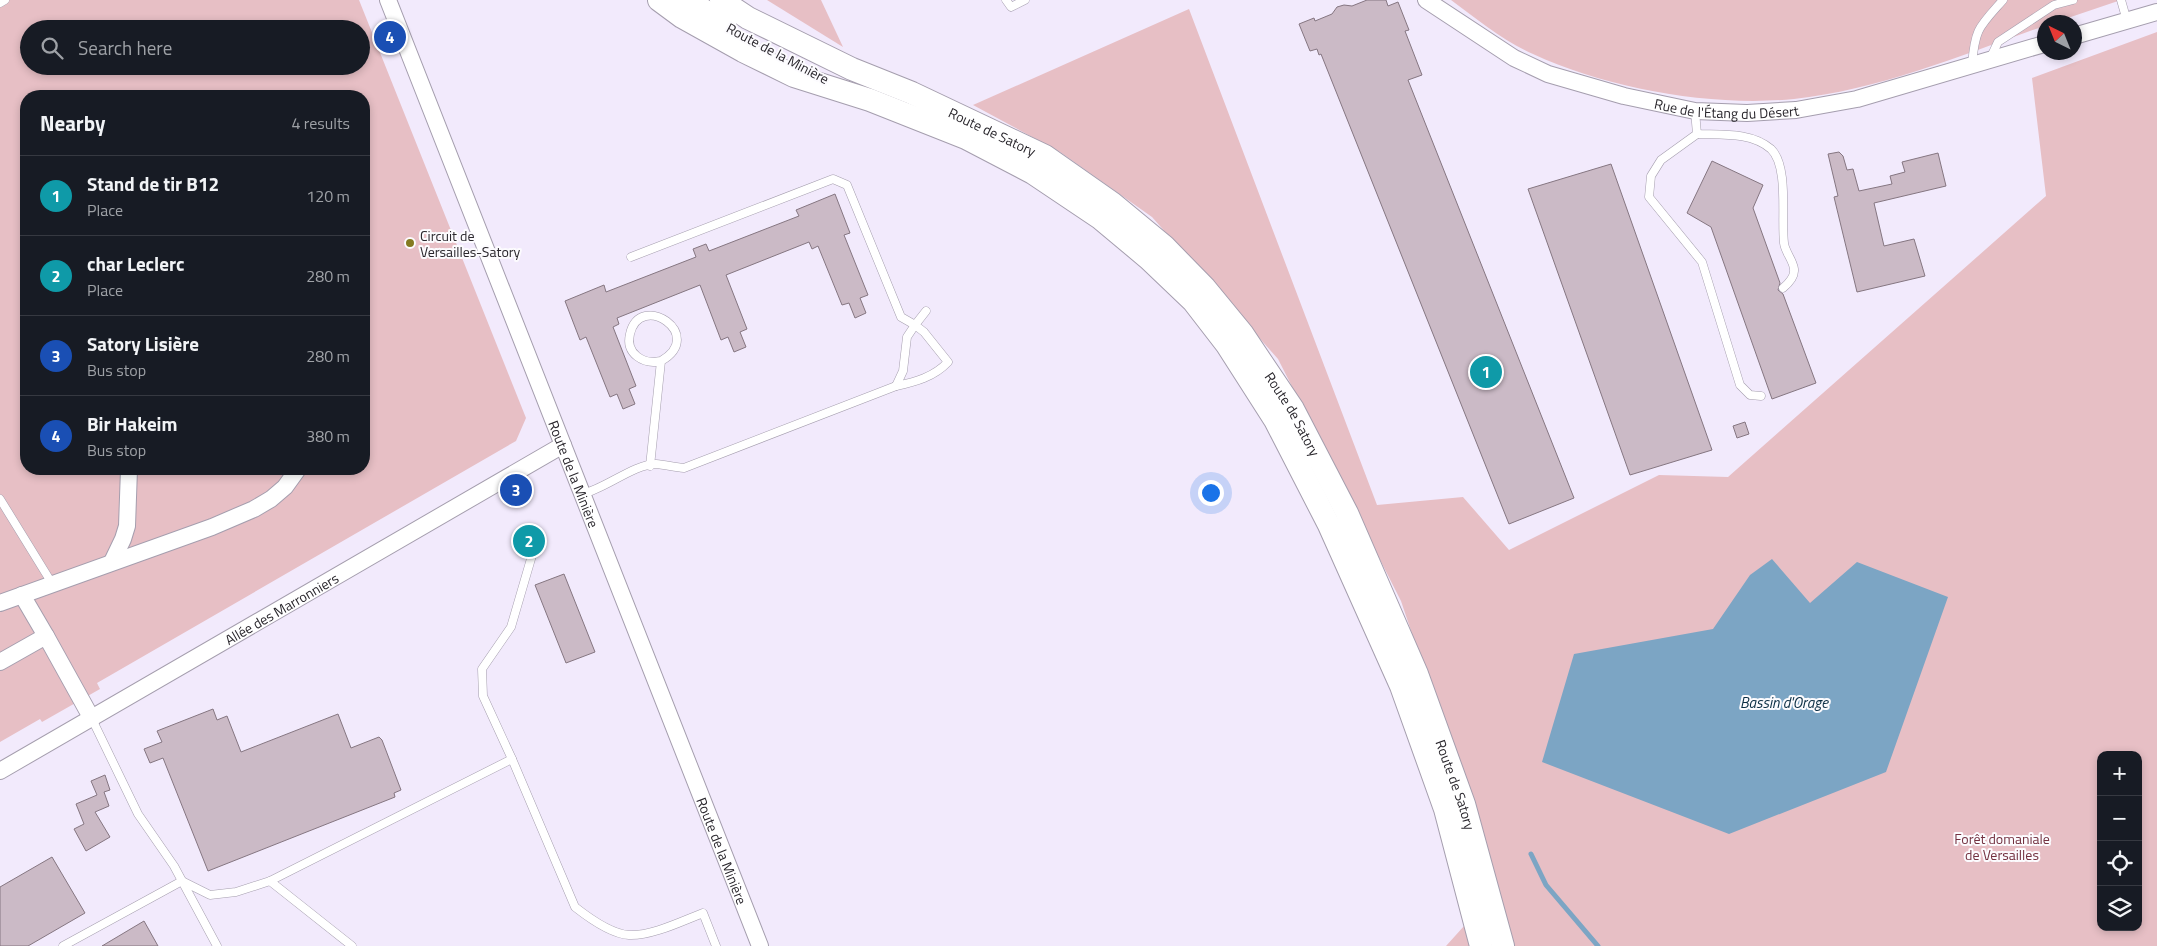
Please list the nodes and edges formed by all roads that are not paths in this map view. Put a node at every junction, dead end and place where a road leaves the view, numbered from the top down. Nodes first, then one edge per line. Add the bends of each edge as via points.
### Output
1 (5, 0) edge
2 (388, 0) edge
3 (659, 0) edge
4 (688, 0) edge
5 (721, 0) edge
6 (746, 0) edge
7 (1006, 0) edge
8 (1025, 0) edge
9 (1426, 0) edge
10 (2003, 0) edge
11 (2072, 0) edge
12 (2121, 0) edge
13 (0, 3) edge
14 (2157, 12) edge
15 (2127, 21) junction
16 (2082, 34) edge
17 (2037, 46) edge
18 (1990, 60) junction
19 (1972, 65) junction
20 (852, 69) junction
21 (870, 100) junction
22 (1695, 111) junction
23 (1697, 134) junction
24 (632, 257) dead end
25 (1783, 288) dead end
26 (926, 311) dead end
27 (915, 325) junction
28 (661, 362) junction
29 (896, 386) junction
30 (1761, 396) dead end
31 (563, 446) junction
32 (650, 466) junction
33 (129, 475) edge
34 (294, 475) edge
35 (582, 494) junction
36 (0, 499) edge
37 (533, 552) dead end
38 (112, 562) junction
39 (53, 584) junction
40 (22, 595) junction
41 (0, 603) edge
42 (46, 636) junction
43 (0, 662) edge
44 (92, 719) junction
45 (512, 759) junction
46 (0, 771) edge
47 (182, 881) junction
48 (270, 881) junction
49 (63, 946) edge
50 (217, 946) edge
51 (352, 946) edge
52 (716, 946) edge
53 (760, 946) edge
54 (1481, 946) edge
55 (1503, 946) edge

1 - 13 lane
2 - 31 street, Route de la Minière
3 - 21 main road via 682,17 794,76
4 - 21 main road, Route de la Minière via 710,16 801,67
5 - 20 main road, Route de la Minière via 748,18
6 - 20 main road
7 - 8 lane via 1011,7
9 - 22 street, Rue de l'Étang du Désert via 1514,58 1548,74 1624,96
10 - 19 lane via 1974,38
11 - 18 lane via 2054,5 1998,42
12 - 15 lane
14 - 15 street
15 - 16 street
17 - 18 street, Rue de l'Étang du Désert
18 - 19 street, Rue de l'Étang du Désert
19 - 22 street, Rue de l'Étang du Désert via 1858,99 1796,110 1747,113
20 - 55 main road, Route de Satory via 912,93 1044,156 1112,203 1164,246 1242,333 1293,409 1347,513 1417,674 1464,804
21 - 54 main road, Route de Satory via 966,138 1033,173 1100,218 1193,301 1227,345 1275,420 1329,525 1401,686 1445,809
22 - 23 lane
23 - 25 lane via 1746,136 1762,142 1773,151 1781,165 1784,245 1794,269 1791,280
23 - 30 lane via 1661,160 1651,176 1649,196 1702,262 1740,385 1750,395
24 - 27 lane via 833,179 847,185 901,317
26 - 27 lane
27 - 29 lane via 907,337 903,372
27 - 29 lane via 948,362 942,369 915,382
28 - 28 lane via 646,362 633,353 630,346 634,324 646,316 660,316 676,331 676,346
28 - 32 lane
29 - 32 lane via 684,468
31 - 35 street, Route de la Minière
31 - 44 street, Allée des Marronniers
32 - 35 lane
33 - 38 street via 127,526
34 - 38 street via 286,487 254,509 212,528
35 - 53 street, Route de la Minière
36 - 39 lane
37 - 45 lane via 511,627 482,669 483,696
38 - 39 street
39 - 40 street
40 - 41 street
40 - 42 street
42 - 43 street
42 - 44 street
44 - 46 street, Allée des Marronniers
44 - 47 lane via 138,814
45 - 48 lane
45 - 52 lane via 575,907 596,924 629,935 657,931 703,913
47 - 48 lane via 210,895 236,892
47 - 49 lane
47 - 50 lane
48 - 51 lane

